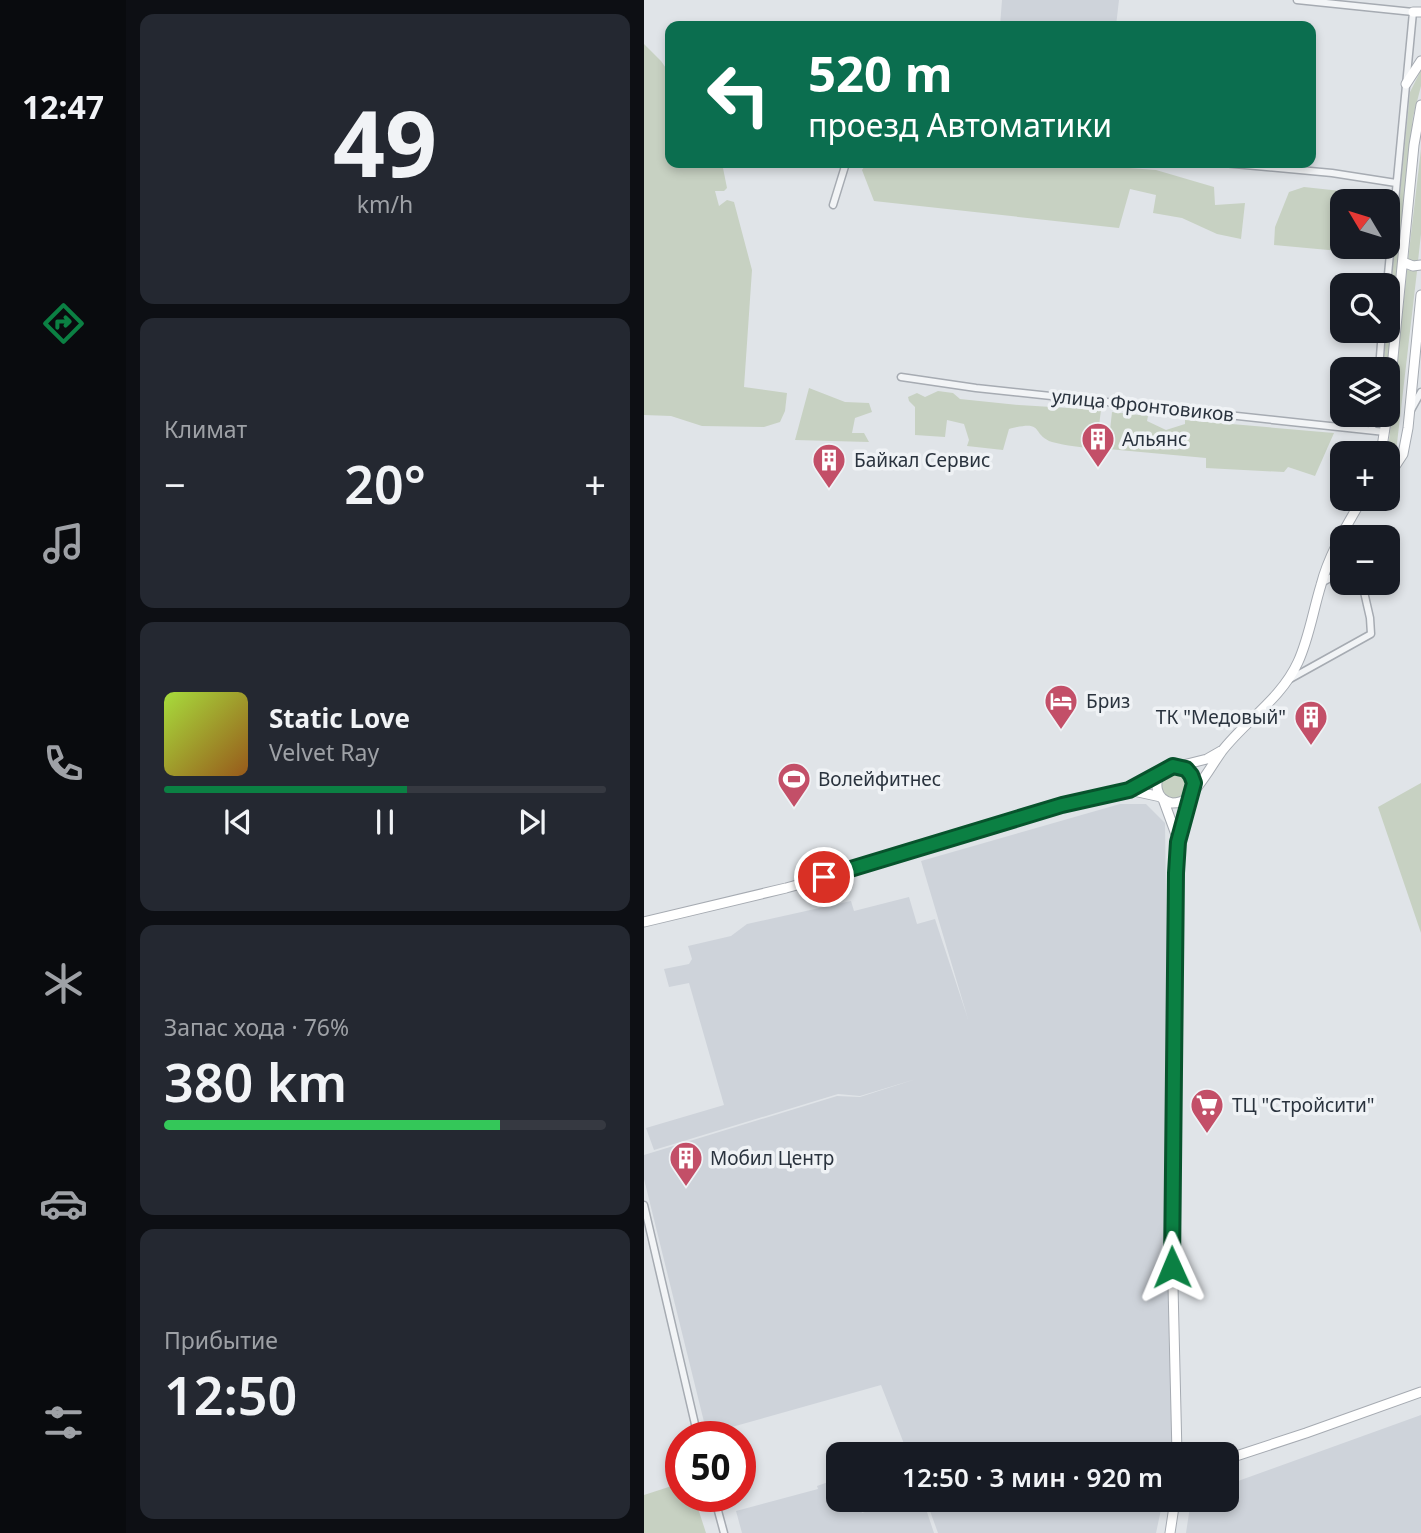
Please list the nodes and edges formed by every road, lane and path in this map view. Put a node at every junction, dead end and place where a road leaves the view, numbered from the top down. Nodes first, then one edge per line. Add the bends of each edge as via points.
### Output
1 (1297, 0) edge
2 (1417, 12) edge
3 (1421, 61) edge
4 (1406, 84) junction
5 (1421, 105) edge
6 (844, 168) edge
7 (1278, 168) edge
8 (1396, 183) junction
9 (833, 205) dead end
10 (1403, 262) junction
11 (1421, 265) edge
12 (1388, 273) edge
13 (1421, 295) edge
14 (1393, 357) edge
15 (901, 377) dead end
16 (1421, 392) edge
17 (1410, 411) junction
18 (1372, 427) edge
19 (1386, 427) edge
20 (1372, 430) junction
21 (1385, 432) junction
22 (1385, 441) edge
23 (1403, 454) junction
24 (1400, 455) edge
25 (1400, 459) edge
26 (1330, 563) edge
27 (1330, 578) edge
28 (1321, 583) junction
29 (1364, 595) edge
30 (1288, 680) junction
31 (1223, 750) junction
32 (1178, 766) junction
33 (1159, 774) junction
34 (1129, 790) junction
35 (1191, 793) junction
36 (1162, 798) junction
37 (1178, 842) junction
38 (644, 922) edge
39 (644, 1205) edge
40 (1421, 1392) edge
41 (694, 1421) edge
42 (1177, 1442) edge
43 (1239, 1455) edge
44 (718, 1512) edge
45 (1173, 1512) edge
46 (724, 1533) edge
47 (1170, 1533) edge

1 - 2 street
2 - 4 street
3 - 4 main road
4 - 8 street
5 - 10 main road
6 - 9 street
7 - 8 street
8 - 12 street
10 - 11 main road
10 - 14 main road
13 - 17 main road
15 - 20 street, улица Фронтовиков
16 - 17 street
17 - 23 main road
18 - 20 street
19 - 21 main road
20 - 21 street, улица Фронтовиков
21 - 22 main road
23 - 24 main road
23 - 25 main road
26 - 28 main road
27 - 28 street
28 - 30 main road via 1305,646
29 - 30 street via 1371,634
30 - 31 main road
31 - 32 main road
31 - 35 main road
32 - 33 main road
32 - 35 main road via 1191,775
33 - 34 main road
33 - 36 main road via 1156,786
34 - 36 main road
34 - 38 main road via 1062,805 831,876
35 - 36 main road via 1175,803
35 - 37 main road
36 - 37 main road
37 - 42 main road via 1172,1234
39 - 41 street
40 - 43 main road
44 - 46 street
45 - 47 main road

